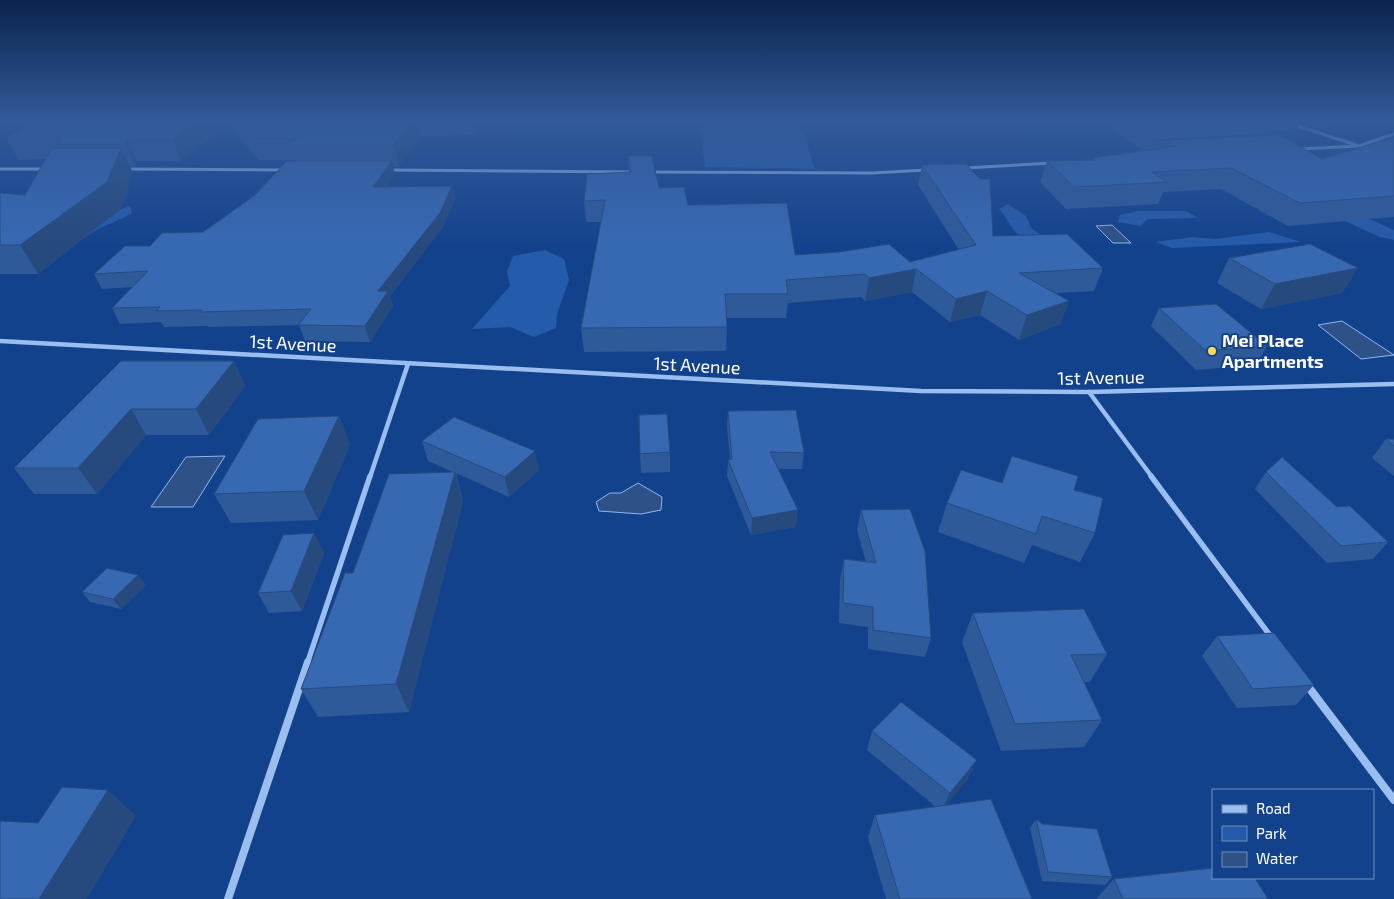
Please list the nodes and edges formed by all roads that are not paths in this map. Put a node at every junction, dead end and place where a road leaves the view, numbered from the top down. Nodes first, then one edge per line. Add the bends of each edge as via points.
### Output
1 (1059, 163) edge
2 (0, 168) edge
3 (959, 168) edge
4 (50, 169) edge
5 (119, 169) edge
6 (287, 170) edge
7 (386, 170) edge
8 (929, 170) edge
9 (0, 340) edge
10 (408, 364) junction
11 (1394, 384) edge
12 (1089, 392) junction
13 (1274, 640) edge
14 (1304, 680) edge
15 (1394, 800) edge
16 (228, 899) edge

1 - 3 street
2 - 4 street
5 - 6 street
7 - 8 street via 872,173
9 - 10 street, 1st Avenue
10 - 12 street, 1st Avenue via 911,391
10 - 16 street
11 - 12 street, 1st Avenue
12 - 13 street
14 - 15 street

